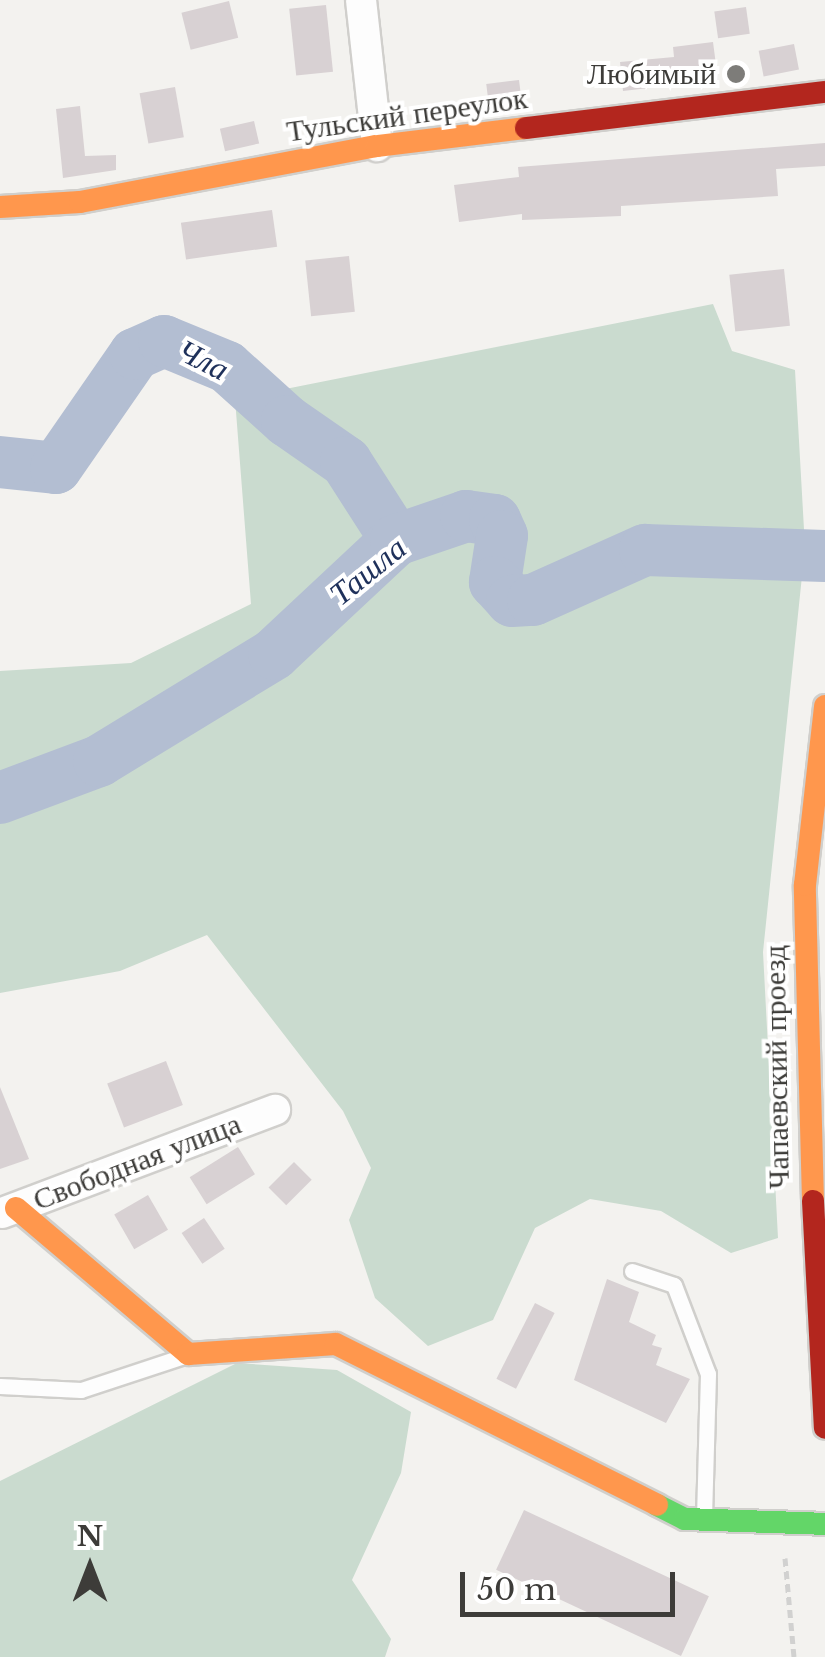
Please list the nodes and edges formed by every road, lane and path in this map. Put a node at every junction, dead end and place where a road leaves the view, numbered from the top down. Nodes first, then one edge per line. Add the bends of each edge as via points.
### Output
1 (362, 0) edge
2 (825, 92) edge
3 (376, 146) junction
4 (0, 207) edge
5 (825, 706) edge
6 (275, 1110) dead end
7 (817, 1200) edge
8 (8, 1211) edge
9 (632, 1271) dead end
10 (188, 1354) junction
11 (0, 1386) edge
12 (825, 1428) edge
13 (704, 1520) junction
14 (825, 1524) edge
15 (782, 1525) junction
16 (794, 1657) edge

1 - 3 street
2 - 3 street, Тульский переулок
3 - 4 street, Тульский переулок via 80,202
5 - 7 street, Чапаевский проезд via 806,885
6 - 8 street, Свободная улица
7 - 12 street, Чапаевский проезд
8 - 10 street
9 - 13 lane via 674,1285 708,1374
10 - 11 lane via 81,1390
10 - 13 street via 336,1344 685,1519
13 - 15 street
14 - 15 street
15 - 16 path

